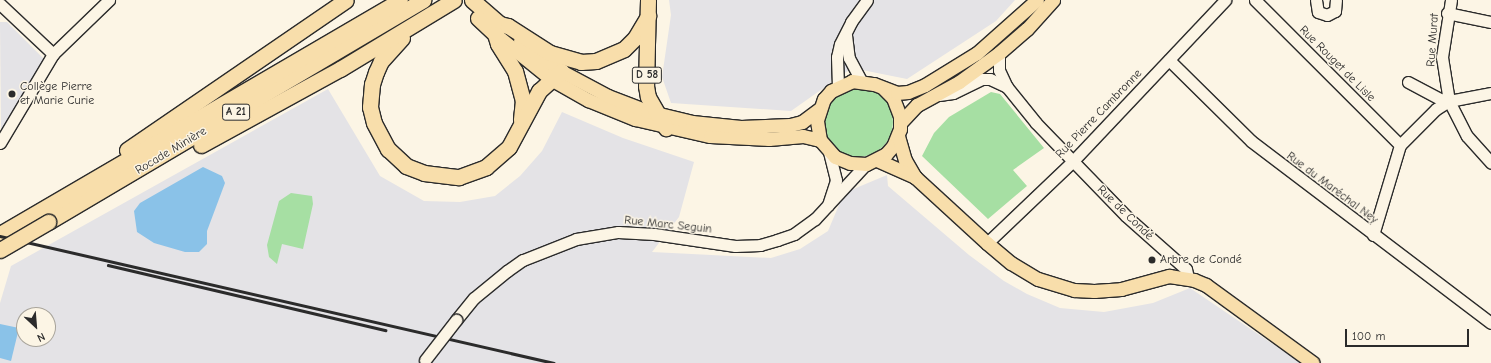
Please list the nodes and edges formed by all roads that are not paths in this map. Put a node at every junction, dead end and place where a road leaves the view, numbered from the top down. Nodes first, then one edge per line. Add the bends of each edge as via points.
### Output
1 (109, 0) edge
2 (346, 0) edge
3 (400, 0) edge
4 (423, 0) edge
5 (454, 0) edge
6 (458, 0) edge
7 (648, 0) edge
8 (867, 0) edge
9 (1037, 0) edge
10 (1053, 0) edge
11 (1225, 0) edge
12 (1255, 0) edge
13 (1316, 0) edge
14 (1336, 0) edge
15 (1451, 0) edge
16 (0, 4) edge
17 (476, 8) edge
18 (1447, 13) junction
19 (648, 16) junction
20 (1491, 22) edge
21 (412, 27) junction
22 (497, 29) junction
23 (846, 34) junction
24 (999, 53) junction
25 (53, 54) junction
26 (1168, 60) junction
27 (556, 75) junction
28 (861, 81) junction
29 (1408, 82) dead end
30 (838, 86) junction
31 (1006, 87) junction
32 (884, 89) junction
33 (1491, 93) edge
34 (934, 96) junction
35 (1449, 101) junction
36 (819, 109) junction
37 (657, 113) junction
38 (900, 123) junction
39 (520, 128) junction
40 (666, 128) junction
41 (898, 136) junction
42 (820, 140) junction
43 (0, 143) edge
44 (1400, 145) junction
45 (829, 152) junction
46 (871, 162) junction
47 (1072, 162) junction
48 (1491, 164) edge
49 (915, 177) junction
50 (82, 203) junction
51 (828, 206) junction
52 (37, 212) junction
53 (0, 234) edge
54 (1373, 235) junction
55 (987, 243) junction
56 (0, 250) edge
57 (1188, 278) junction
58 (1489, 317) edge
59 (424, 362) edge
60 (1313, 363) edge

1 - 25 street
2 - 52 highway
3 - 52 highway, Rocade Minière / A 21
4 - 50 highway, Rocade Minière / A 21
5 - 21 highway
6 - 17 highway
7 - 19 highway
8 - 23 street
9 - 32 main road via 977,53 945,74 908,92 897,93
10 - 24 main road via 1027,29
11 - 26 street, Rue Pierre Cambronne
12 - 44 street, Rue Rouget de Lisle
13 - 14 street via 1318,12 1327,15 1335,11
15 - 18 street, Rue Murat
16 - 25 street
17 - 22 highway
18 - 20 street
18 - 35 street, Rue Murat via 1442,57
19 - 22 highway via 635,38 624,49 612,56 589,61 550,53 508,26
19 - 37 highway, D 58 via 646,86
21 - 39 highway via 381,61 372,84 370,107 374,123 388,149 406,166 424,174 459,176 486,167 509,146
21 - 50 highway via 92,203
22 - 27 main road
22 - 39 highway via 520,83
23 - 28 street via 849,58
23 - 30 street via 837,57
24 - 31 street, Rue de Condé via 999,70
24 - 34 main road via 959,82
25 - 43 street
26 - 47 street, Rue Pierre Cambronne
26 - 54 street, Rue du Maréchal Ney via 1233,126
27 - 37 main road
27 - 39 highway via 539,91
27 - 40 main road via 605,108
28 - 30 main road
28 - 32 main road
29 - 35 street
30 - 36 main road via 824,99
31 - 34 street, Rue de Condé via 990,79 982,79 953,93
31 - 47 street, Rue de Condé
32 - 38 main road via 893,98
33 - 35 street
34 - 38 main road via 917,105
35 - 44 street via 1436,108
35 - 48 street, Rue Murat via 1466,136
36 - 37 main road via 796,124 762,127 692,122
36 - 42 main road via 817,125
37 - 40 highway, D 58
38 - 41 main road
40 - 42 main road via 737,139 803,136
41 - 46 main road via 886,154
41 - 49 main road via 905,160
42 - 45 main road
44 - 54 street
45 - 46 main road via 842,161
45 - 51 street, Rue Marc Seguin via 836,180
46 - 49 main road
46 - 51 street, Rue Marc Seguin
47 - 55 street, Rue Pierre Cambronne
47 - 57 street, Rue de Condé via 1126,216 1186,269
49 - 55 main road
50 - 56 highway, Rocade Minière / A 21, bridge
51 - 59 street, Rue Marc Seguin, bridge via 794,234 760,245 727,245 654,234 618,232 576,239 523,260 490,284 456,320
52 - 53 highway, Rocade Minière / A 21
54 - 58 street, Rue du Maréchal Ney
55 - 57 main road via 1011,263 1038,279 1074,290 1121,289 1168,276
57 - 60 main road via 1206,285

